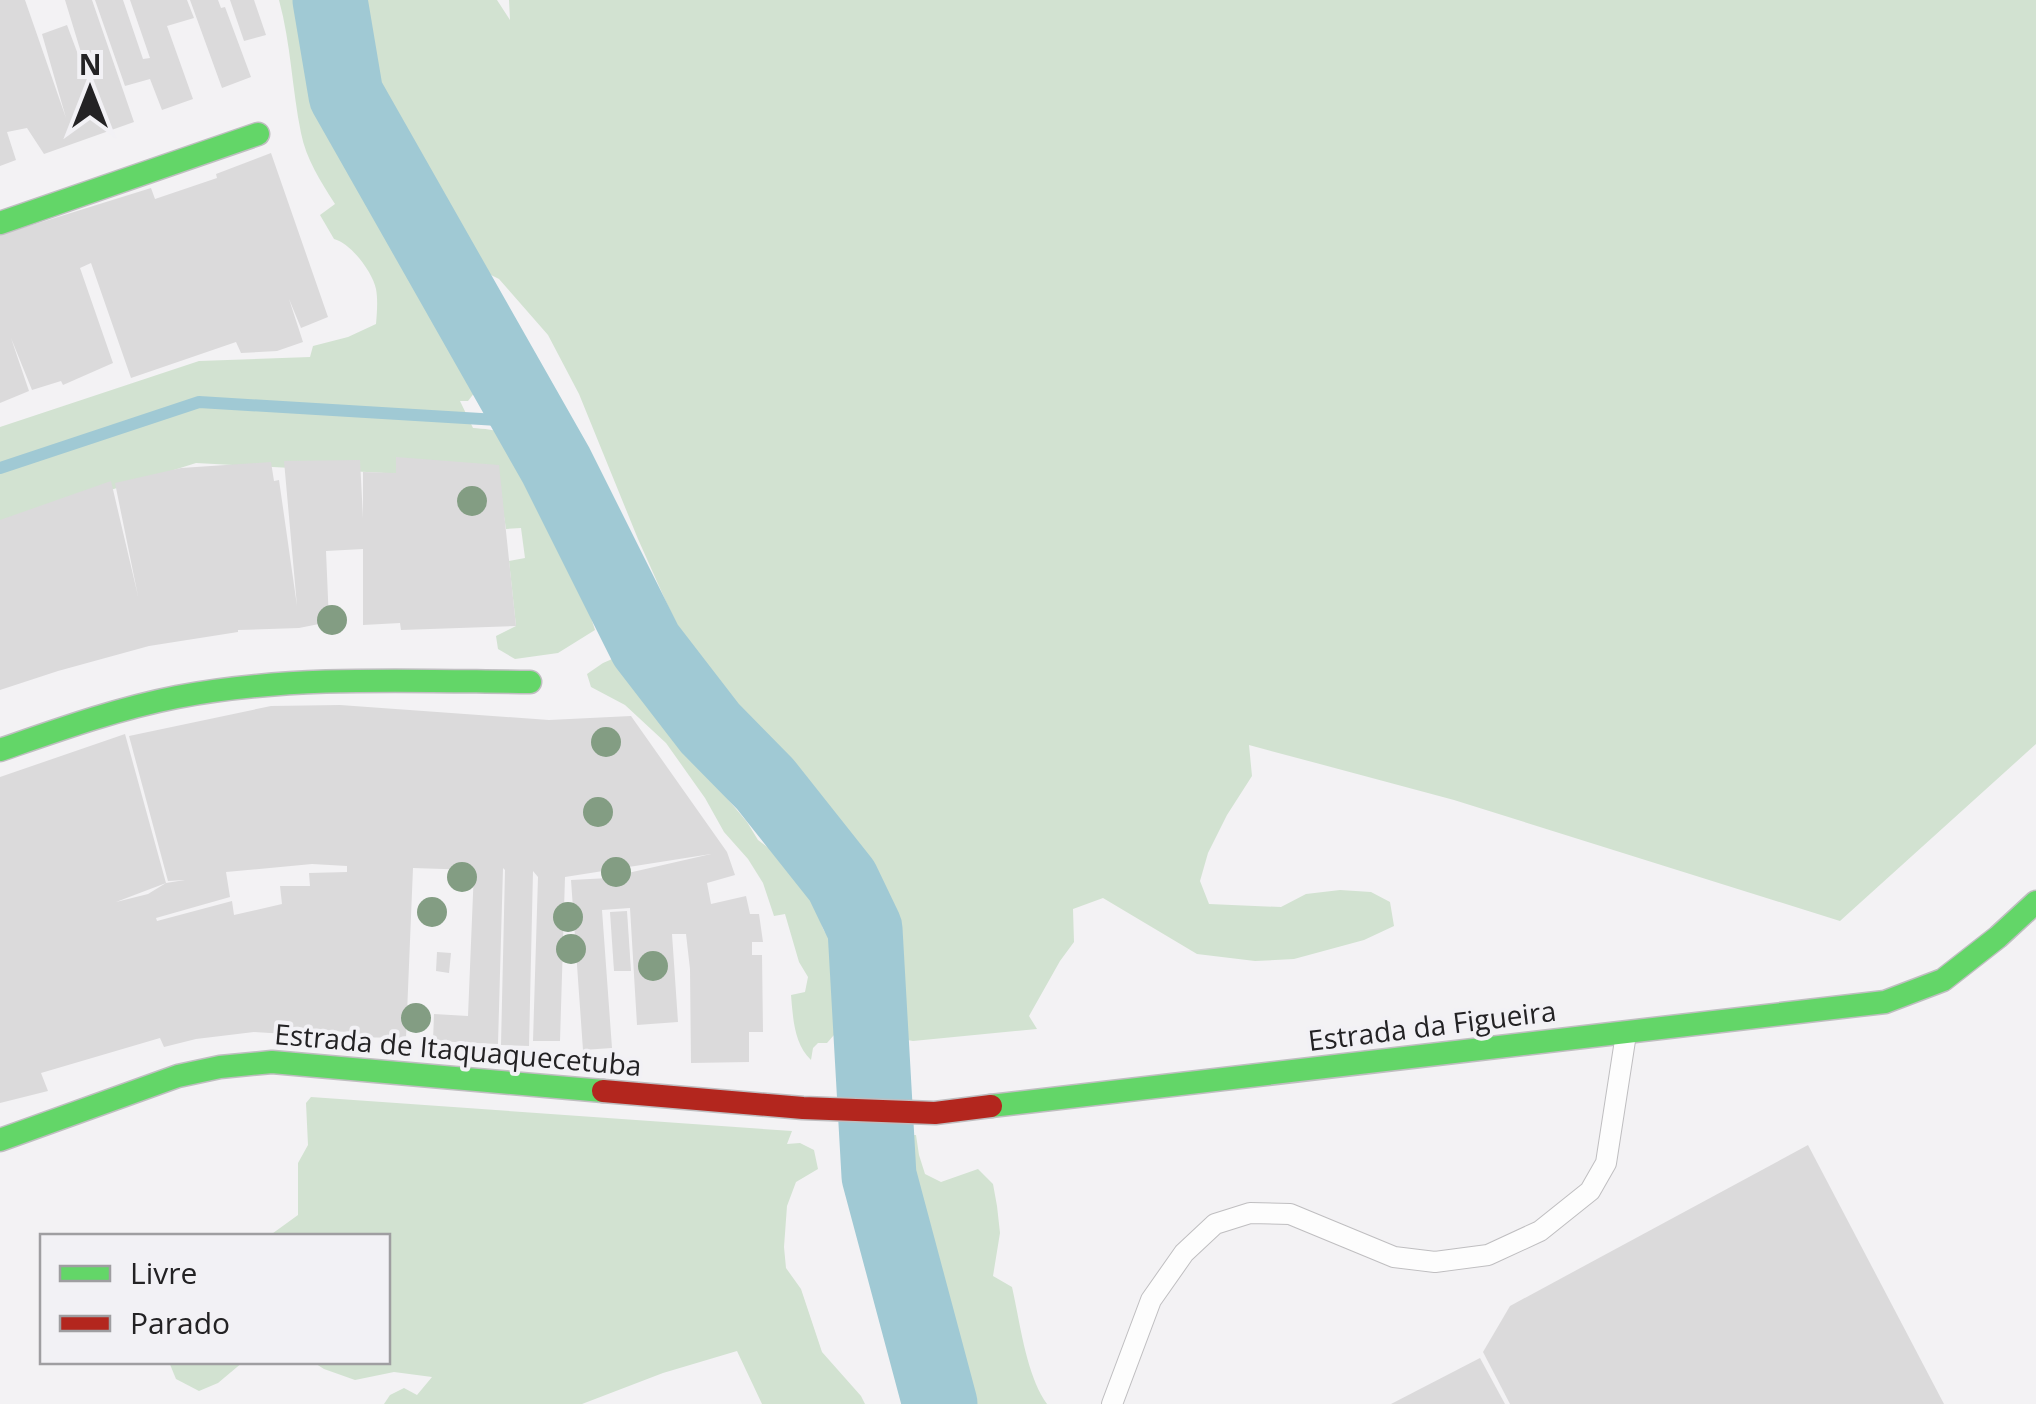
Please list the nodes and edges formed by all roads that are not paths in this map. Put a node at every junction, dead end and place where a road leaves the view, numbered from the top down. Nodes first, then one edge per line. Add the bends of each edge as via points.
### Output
1 (258, 134) dead end
2 (0, 223) edge
3 (530, 682) dead end
4 (0, 750) edge
5 (2036, 902) edge
6 (1626, 1032) junction
7 (802, 1108) joint
8 (0, 1140) edge
9 (1112, 1404) edge

1 - 2 street
3 - 4 street via 254,686 177,697
5 - 6 street, Estrada da Figueira via 1944,980 1885,1002
6 - 7 street, Estrada da Figueira via 935,1112
6 - 9 lane via 1606,1162 1590,1191 1540,1230 1488,1254 1435,1262 1394,1256 1290,1214 1250,1213 1215,1224 1150,1300
7 - 8 street, Estrada de Itaquaquecetuba via 272,1062 178,1076

